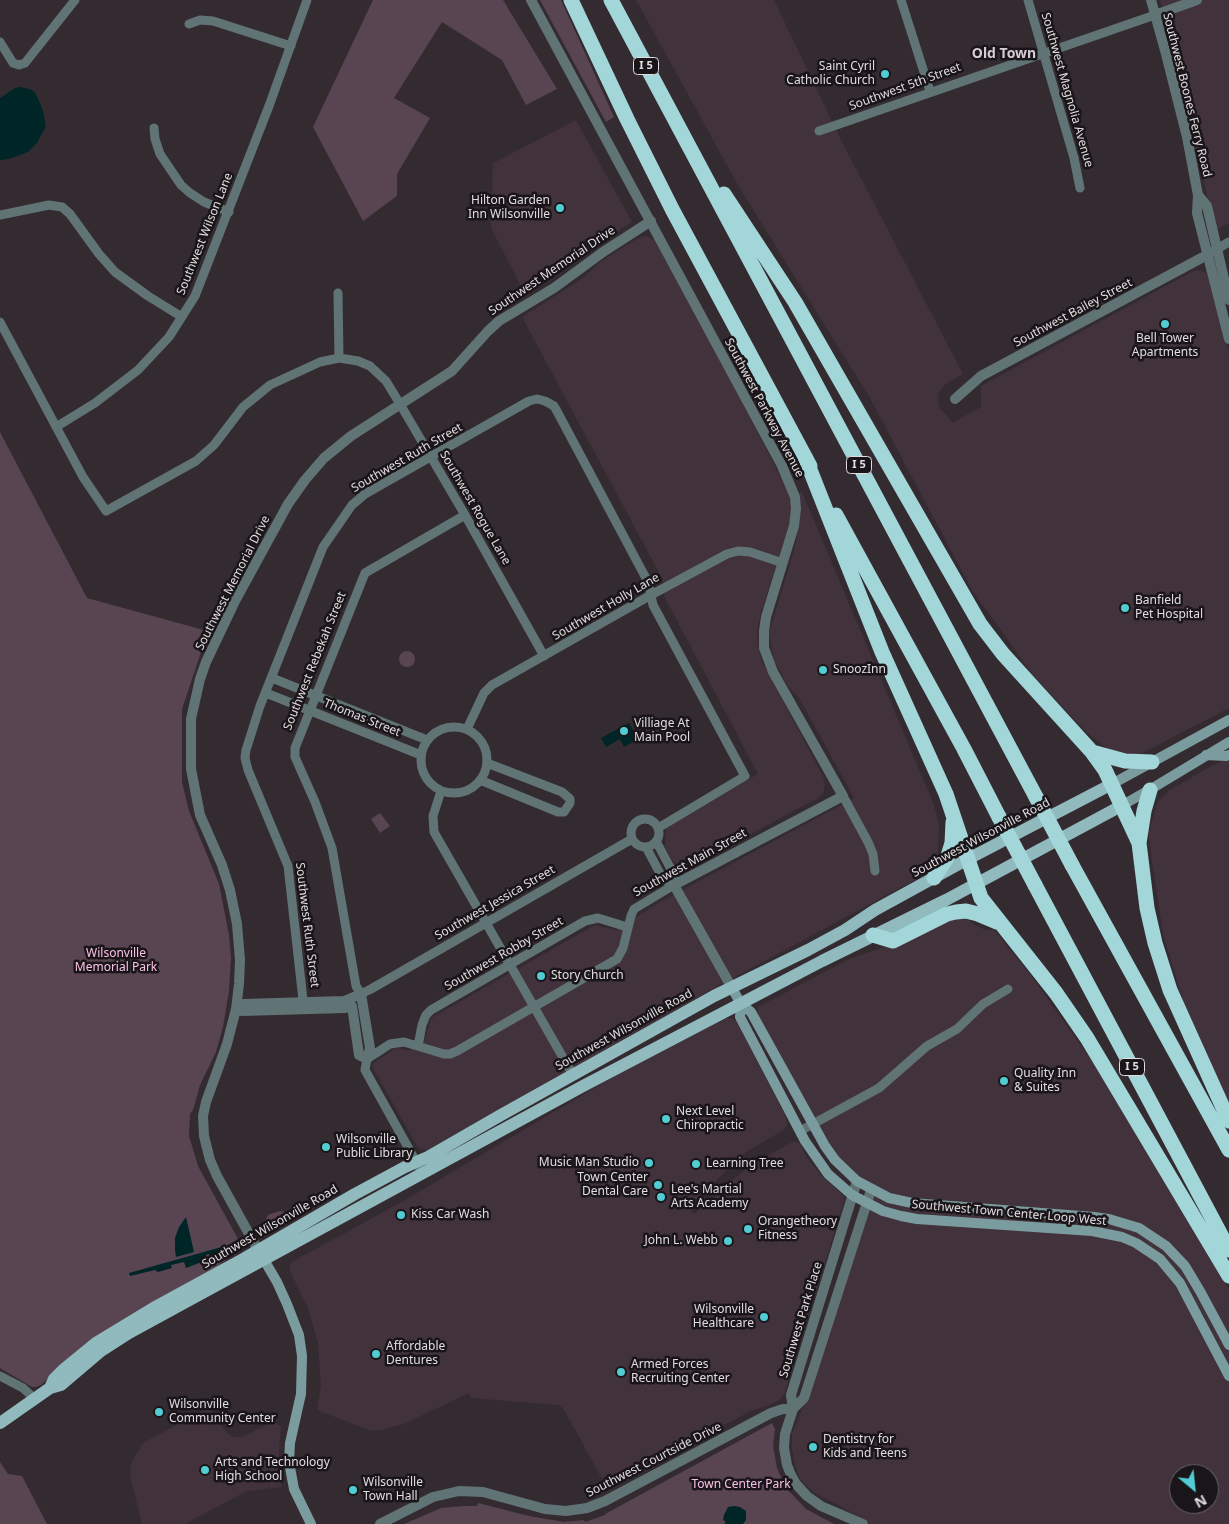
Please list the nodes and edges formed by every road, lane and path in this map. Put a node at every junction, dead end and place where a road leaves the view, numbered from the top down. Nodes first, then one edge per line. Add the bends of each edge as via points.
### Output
1 (75, 0) edge
2 (307, 0) edge
3 (531, 0) edge
4 (571, 0) edge
5 (611, 0) edge
6 (900, 0) edge
7 (1028, 0) edge
8 (1150, 0) edge
9 (1197, 0) edge
10 (1155, 15) junction
11 (189, 24) dead end
12 (0, 42) edge
13 (291, 46) junction
14 (1044, 53) junction
15 (930, 91) junction
16 (154, 128) dead end
17 (819, 131) dead end
18 (682, 132) junction
19 (1080, 188) dead end
20 (1198, 196) junction
21 (229, 212) junction
22 (0, 215) edge
23 (651, 221) junction
24 (1229, 242) edge
25 (1217, 249) junction
26 (1207, 254) junction
27 (338, 293) dead end
28 (1229, 300) edge
29 (182, 316) junction
30 (0, 322) edge
31 (1229, 339) edge
32 (340, 358) junction
33 (955, 399) dead end
34 (400, 404) junction
35 (56, 427) junction
36 (431, 457) junction
37 (805, 457) junction
38 (465, 515) junction
39 (783, 563) junction
40 (651, 595) junction
41 (544, 656) junction
42 (272, 678) junction
43 (266, 693) junction
44 (315, 696) junction
45 (309, 711) junction
46 (1229, 720) edge
47 (467, 729) junction
48 (427, 740) junction
49 (1229, 742) edge
50 (1092, 752) junction
51 (421, 755) junction
52 (1205, 755) junction
53 (1229, 755) edge
54 (1152, 762) junction
55 (487, 763) junction
56 (480, 780) junction
57 (1112, 784) junction
58 (1150, 790) junction
59 (441, 791) junction
60 (843, 796) junction
61 (1121, 806) junction
62 (954, 816) junction
63 (658, 828) junction
64 (632, 840) junction
65 (656, 841) junction
66 (1139, 843) junction
67 (646, 847) junction
68 (968, 859) junction
69 (875, 871) dead end
70 (934, 878) junction
71 (976, 884) junction
72 (674, 885) junction
73 (485, 923) junction
74 (1000, 924) junction
75 (627, 927) junction
76 (873, 935) junction
77 (509, 965) junction
78 (732, 988) junction
79 (1008, 989) dead end
80 (357, 997) junction
81 (741, 1004) junction
82 (304, 1006) junction
83 (533, 1007) junction
84 (236, 1009) junction
85 (418, 1046) junction
86 (367, 1059) junction
87 (572, 1075) junction
88 (1229, 1121) edge
89 (812, 1124) junction
90 (800, 1130) junction
91 (1229, 1150) edge
92 (416, 1162) junction
93 (423, 1174) junction
94 (857, 1181) junction
95 (871, 1190) junction
96 (852, 1195) junction
97 (866, 1203) junction
98 (1229, 1250) edge
99 (261, 1255) junction
100 (1229, 1276) edge
101 (1229, 1345) edge
102 (0, 1376) edge
103 (1229, 1376) edge
104 (35, 1400) junction
105 (793, 1409) junction
106 (0, 1422) edge
107 (311, 1524) edge
108 (380, 1524) edge
109 (862, 1524) edge

1 - 12 street via 28,61 15,65
2 - 13 street, Southwest Wilson Lane
3 - 23 street, Southwest Parkway Avenue
4 - 37 highway, I 5 via 648,162
5 - 18 highway, I 5
6 - 15 street
7 - 14 street, Southwest Magnolia Avenue
8 - 10 street, Southwest Boones Ferry Road
9 - 10 street, Southwest 5th Street
10 - 14 street, Southwest 5th Street
10 - 20 street, Southwest Boones Ferry Road via 1187,137
11 - 13 street via 200,20 212,21
13 - 21 street, Southwest Wilson Lane
14 - 15 street, Southwest 5th Street
14 - 19 street, Southwest Magnolia Avenue
15 - 17 street, Southwest 5th Street
16 - 21 street via 160,154 181,185 204,202
18 - 50 highway, I 5 via 795,302 980,624
18 - 91 highway, I 5, bridge via 1072,865
20 - 25 street, Southwest Boones Ferry Road via 1206,206
20 - 26 street, Southwest Boones Ferry Road via 1197,213
21 - 29 street, Southwest Wilson Lane via 200,286
22 - 29 street via 49,205 62,207 115,272
23 - 34 street, Southwest Memorial Drive via 554,288 499,321 452,371
23 - 39 street, Southwest Parkway Avenue via 788,479 796,519
24 - 25 street
25 - 26 street
25 - 28 street, Southwest Boones Ferry Road
26 - 31 street, Southwest Boones Ferry Road
26 - 33 street, Southwest Bailey Street via 981,376
27 - 32 street
29 - 35 street, Southwest Wilson Lane via 162,346 131,376
30 - 35 street
32 - 34 street, Southwest Rogue Lane via 370,366 386,381
32 - 35 street, Southwest Rogue Lane via 320,362 268,386 243,407 214,445 196,461 106,511
34 - 36 street, Southwest Rogue Lane
34 - 84 street, Southwest Memorial Drive via 335,448 299,487 235,601 200,679 191,719 191,769 197,805 226,878 237,924 240,973
36 - 38 street, Southwest Rogue Lane
36 - 40 street, Southwest Ruth Street via 529,401 537,399 554,406 648,582
36 - 42 street, Southwest Ruth Street via 365,494 352,505 324,547
37 - 62 highway, I 5 via 882,652
37 - 98 highway, I 5, bridge via 964,749
38 - 41 street, Southwest Rogue Lane
38 - 44 street, Southwest Rebekah Street via 365,573
39 - 40 street, Southwest Holly Lane via 738,551
39 - 60 street, Southwest Parkway Avenue via 765,625 765,653
40 - 41 street, Southwest Holly Lane
40 - 63 street, Southwest Ruth Street via 746,776
41 - 47 street, Southwest Holly Lane via 492,686 481,698
42 - 43 street, Southwest Ruth Street
42 - 44 street, Thomas Street
43 - 45 street, Thomas Street
43 - 82 street, Southwest Ruth Street via 245,758 287,862
44 - 45 street, Southwest Rebekah Street
44 - 48 street, Thomas Street
45 - 51 street, Thomas Street
45 - 80 street, Southwest Rebekah Street via 297,740 295,757 332,848
46 - 54 main road, Southwest Wilsonville Road
47 - 48 street via 447,727
47 - 55 street via 482,742
48 - 51 street
49 - 52 main road, Southwest Wilsonville Road
50 - 54 highway via 1125,761
50 - 57 highway, I 5
51 - 59 street via 426,778
52 - 53 main road
52 - 58 main road, Southwest Wilsonville Road
54 - 57 main road, Southwest Wilsonville Road
55 - 56 street
55 - 56 street via 562,792 570,799 570,804 564,812 558,812
56 - 59 street via 466,791
57 - 61 highway, I 5
57 - 68 main road, Southwest Wilsonville Road
58 - 61 main road, Southwest Wilsonville Road
58 - 66 highway, I 5
59 - 73 street via 433,816 434,832
60 - 69 street, Southwest Parkway Avenue via 868,842
60 - 72 street, Southwest Main Street
61 - 66 highway, I 5
61 - 71 main road, Southwest Wilsonville Road
62 - 68 highway, I 5
62 - 70 highway, I 5 via 949,854
63 - 64 street via 650,820 639,821 632,829
63 - 65 street
64 - 67 street
64 - 73 street, Southwest Jessica Street
65 - 67 street
65 - 72 street, Southwest Town Center Loop West via 673,872
66 - 88 highway, I 5 via 1147,908 1170,990
67 - 72 street, Southwest Town Center Loop West via 663,879
68 - 70 main road, Southwest Wilsonville Road
68 - 71 highway, I 5
70 - 78 main road, Southwest Wilsonville Road via 845,930
71 - 74 highway, I 5 via 981,898
71 - 76 main road, Southwest Wilsonville Road
72 - 75 street, Southwest Main Street via 634,909
72 - 78 street, Southwest Town Center Loop West
73 - 77 street
73 - 80 street, Southwest Jessica Street
74 - 76 highway, I 5 via 966,911 947,914 893,941
74 - 100 highway, I 5 via 1056,993 1087,1038
75 - 77 street, Southwest Robby Street via 598,918 585,921
75 - 83 street, Southwest Main Street via 623,948 616,959
76 - 81 main road, Southwest Wilsonville Road
77 - 83 street
77 - 85 street, Southwest Robby Street via 426,1015
78 - 81 main road, Southwest Town Center Loop West
78 - 87 main road, Southwest Wilsonville Road
79 - 89 street via 983,1004 957,1029 915,1055 879,1088
80 - 82 street via 345,1008
80 - 86 street, Southwest Rebekah Street via 370,1048
81 - 89 main road, Southwest Town Center Loop West via 751,1012
81 - 90 main road, Southwest Town Center Loop West via 740,1017
81 - 93 main road, Southwest Wilsonville Road
82 - 84 street via 244,1004
83 - 85 street, Southwest Main Street via 450,1054
83 - 87 street
84 - 99 street, Southwest Memorial Drive via 206,1102 204,1136 217,1176
85 - 86 street, Southwest Main Street via 397,1042
86 - 92 street, Southwest Rebekah Street via 365,1070
87 - 92 main road, Southwest Wilsonville Road
89 - 90 street
89 - 94 main road, Southwest Town Center Loop West via 835,1160
90 - 96 main road, Southwest Town Center Loop West via 823,1167
92 - 93 street, Southwest Rebekah Street
92 - 99 main road, Southwest Wilsonville Road via 355,1194
93 - 99 main road, Southwest Wilsonville Road
94 - 95 main road, Southwest Town Center Loop West
94 - 96 street, Southwest Park Place
95 - 97 street, Southwest Park Place
95 - 101 main road, Southwest Town Center Loop West via 912,1203 1094,1217 1139,1228 1166,1246 1185,1266
96 - 97 main road, Southwest Town Center Loop West
96 - 105 street, Southwest Park Place via 791,1395
97 - 103 main road, Southwest Town Center Loop West via 883,1211 917,1219 1092,1231 1109,1233 1136,1243 1160,1259 1173,1274
97 - 105 street, Southwest Park Place via 804,1398
99 - 104 main road, Southwest Wilsonville Road via 129,1333 88,1361 61,1385 50,1388
99 - 107 main road via 287,1304 299,1336 301,1394 289,1462 294,1489
102 - 104 street via 23,1388
104 - 106 main road, Southwest Wilsonville Road
105 - 108 street, Southwest Courtside Drive via 771,1413 586,1508 566,1511 544,1509 483,1492 459,1491 433,1497
105 - 109 street, Southwest Park Place via 784,1448 787,1465 796,1484 816,1503

